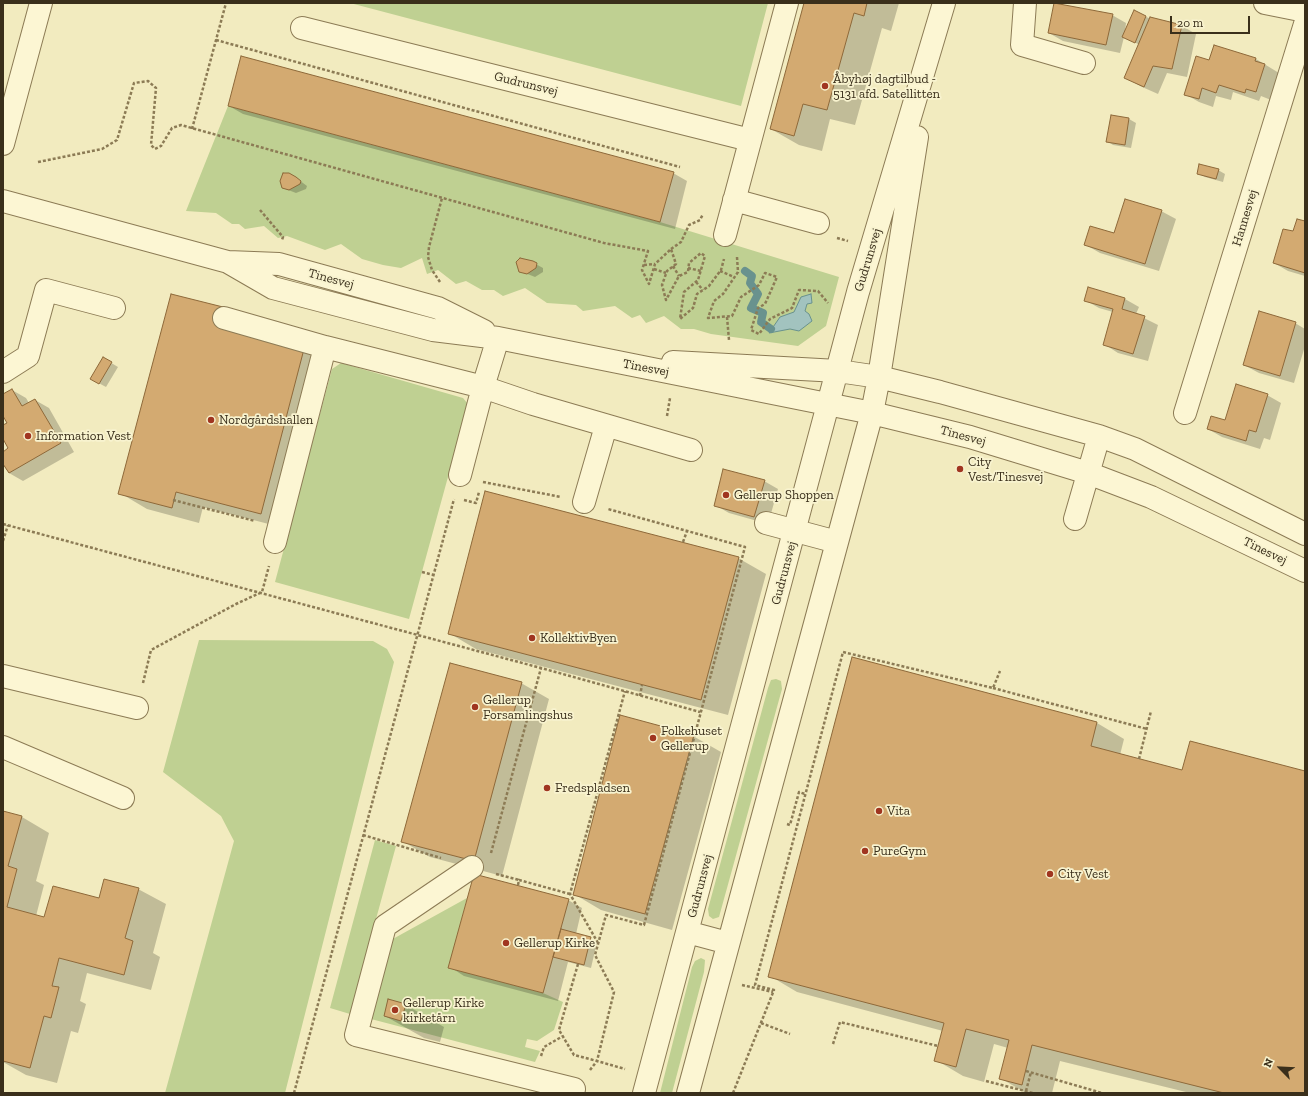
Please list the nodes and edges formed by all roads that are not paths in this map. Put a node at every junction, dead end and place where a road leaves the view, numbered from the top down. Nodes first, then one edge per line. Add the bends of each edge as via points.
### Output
1 (41, 3) edge
2 (787, 3) edge
3 (944, 3) edge
4 (1025, 3) edge
5 (1265, 3) edge
6 (1305, 11) edge
7 (1305, 24) edge
8 (302, 28) dead end
9 (929, 55) junction
10 (1084, 63) dead end
11 (750, 140) junction
12 (3, 144) edge
13 (3, 201) edge
14 (818, 223) dead end
15 (228, 262) junction
16 (114, 308) dead end
17 (224, 318) dead end
18 (498, 338) junction
19 (325, 347) junction
20 (602, 359) junction
21 (838, 371) junction
22 (3, 372) edge
23 (879, 377) junction
24 (483, 387) junction
25 (828, 405) junction
26 (1185, 413) dead end
27 (872, 414) junction
28 (606, 426) junction
29 (1099, 436) junction
30 (691, 450) dead end
31 (1088, 473) junction
32 (460, 475) dead end
33 (584, 502) road end
34 (1075, 519) dead end
35 (766, 523) dead end
36 (795, 531) junction
37 (277, 534) road end
38 (1305, 534) edge
39 (837, 542) junction
40 (1305, 571) edge
41 (3, 676) edge
42 (137, 708) road end
43 (3, 748) edge
44 (123, 798) dead end
45 (472, 867) dead end
46 (687, 932) junction
47 (728, 943) junction
48 (574, 1089) dead end
49 (644, 1093) edge
50 (688, 1093) edge

1 - 12 street
2 - 11 street
3 - 9 street, Gudrunsvej
4 - 10 street via 1022,45
5 - 6 street
7 - 26 street, Hannesvej
8 - 11 street, Gudrunsvej
9 - 21 street, Gudrunsvej via 858,292
9 - 23 street, Gudrunsvej
11 - 14 street via 729,233
13 - 15 street, Tinesvej
15 - 18 street, Tinesvej via 273,288 433,330
15 - 18 street, Tinesvej via 278,264 438,308
16 - 22 street via 46,290 28,356
17 - 19 street
18 - 20 street, Tinesvej
18 - 24 street
19 - 24 street
19 - 37 street
20 - 21 street, Tinesvej
20 - 25 street, Tinesvej
21 - 23 street, Tinesvej
21 - 25 street, Gudrunsvej
23 - 27 street, Gudrunsvej
23 - 29 street, Tinesvej
24 - 28 street
24 - 32 street
25 - 27 street, Tinesvej
25 - 36 street, Gudrunsvej
27 - 31 street, Tinesvej via 970,437
27 - 39 street, Gudrunsvej
28 - 30 street
28 - 33 street
29 - 31 street
29 - 38 street, Tinesvej via 1167,463
31 - 34 street
31 - 40 street, Tinesvej via 1151,497
35 - 36 street
36 - 39 street
36 - 46 street, Gudrunsvej
39 - 47 street, Gudrunsvej
41 - 42 street
43 - 44 street
45 - 48 street via 385,926 356,1035
46 - 47 street
46 - 49 street, Gudrunsvej
47 - 50 street, Gudrunsvej

